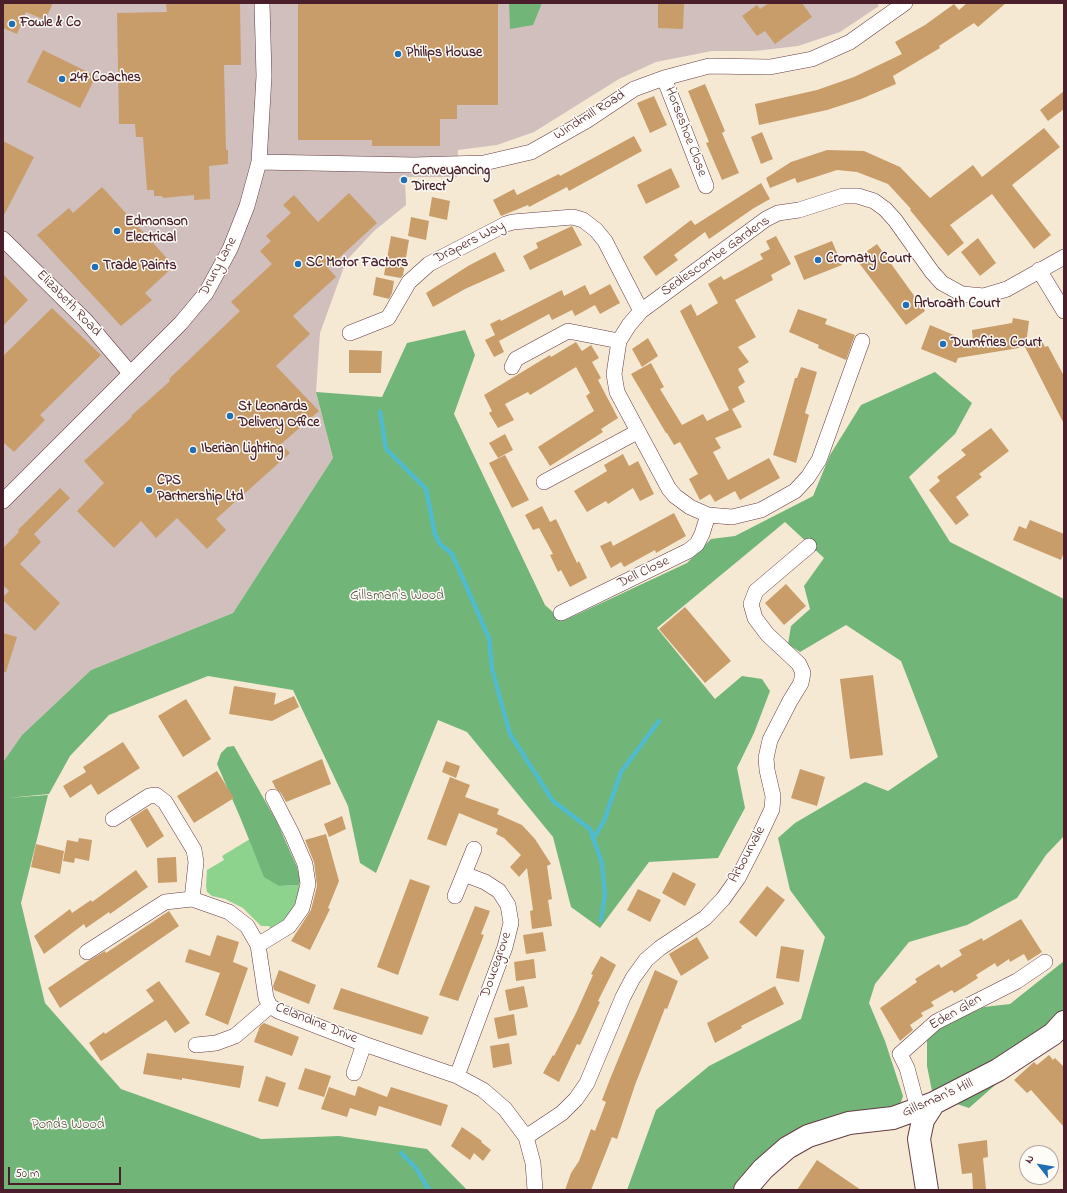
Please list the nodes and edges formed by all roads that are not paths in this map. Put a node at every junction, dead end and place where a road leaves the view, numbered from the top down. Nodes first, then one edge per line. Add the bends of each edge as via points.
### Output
1 (262, 3) edge
2 (904, 3) edge
3 (664, 78) junction
4 (259, 162) junction
5 (706, 186) dead end
6 (3, 239) edge
7 (1064, 257) edge
8 (1039, 270) junction
9 (641, 310) junction
10 (1064, 311) edge
11 (350, 333) dead end
12 (619, 341) junction
13 (862, 341) dead end
14 (512, 367) dead end
15 (130, 373) junction
16 (637, 432) junction
17 (544, 482) dead end
18 (3, 501) edge
19 (708, 515) junction
20 (808, 546) dead end
21 (561, 612) dead end
22 (273, 798) dead end
23 (113, 819) dead end
24 (474, 849) dead end
25 (464, 874) junction
26 (455, 896) dead end
27 (192, 899) junction
28 (258, 945) junction
29 (87, 952) dead end
30 (1045, 962) dead end
31 (270, 1006) junction
32 (1064, 1022) edge
33 (364, 1044) junction
34 (196, 1045) dead end
35 (354, 1073) dead end
36 (456, 1076) junction
37 (926, 1106) junction
38 (893, 1118) junction
39 (526, 1137) junction
40 (919, 1139) junction
41 (535, 1190) edge
42 (745, 1190) edge
43 (927, 1190) edge

1 - 4 street, Drury Lane via 264,76
2 - 3 street, Windmill Road via 850,42 812,59 770,67 709,66
3 - 4 street, Windmill Road via 634,90 531,152 484,163 414,166
3 - 5 street, Horseshoe Close
4 - 15 street, Drury Lane via 247,206 232,245 206,293 181,323
6 - 15 street, Elizabeth Road via 86,321
7 - 8 street, Sedlescombe Gardens
8 - 9 street, Sedlescombe Gardens via 1007,289 992,294 962,294 942,283 932,272 885,209 874,201 858,196 843,196 799,210 778,213 766,219
8 - 10 street
9 - 11 street, Drapers Way via 605,242 596,230 583,220 573,217 513,222 492,231 429,264 409,282 388,318
9 - 12 street, Sedlescombe Gardens
12 - 14 street via 568,331 516,359
12 - 16 street, Sedlescombe Gardens via 614,374 617,392
13 - 19 street, Sedlescombe Gardens via 819,460 808,477 795,491 761,510 732,517
15 - 18 street, Drury Lane
16 - 17 street
16 - 19 street, Sedlescombe Gardens via 669,489 690,507
19 - 21 street, Dell Close via 697,544 688,551
20 - 39 street, Arbourvale via 756,591 751,604 754,618 799,664 803,673 801,683 770,740 766,758 773,796 772,809 757,841 738,878 723,899 705,918 646,960 633,978 587,1083 576,1100 562,1114
22 - 28 street via 305,864 308,884 302,908 289,926
23 - 27 street via 149,796 156,795 165,802 194,850 196,862
24 - 25 street
25 - 26 street
25 - 36 street, Doucegrove via 499,891 508,905 511,923 505,947
27 - 28 street, Celandine Drive via 229,912 247,926
27 - 29 street, Celandine Drive via 165,902
28 - 31 street, Celandine Drive via 266,998
30 - 37 street, Eden Glen via 1017,981 936,1022 900,1054
31 - 33 street, Celandine Drive
31 - 34 street via 235,1036 216,1043
32 - 37 street, Gillsman's Hill via 1052,1034 998,1070
33 - 35 street, Celandine Drive
33 - 36 street, Celandine Drive
36 - 39 street, Celandine Drive via 483,1090 505,1109
37 - 38 street, Gillsman's Hill
37 - 40 street
38 - 40 street via 909,1128
38 - 42 street, Gillsman's Hill via 849,1123 808,1136 787,1148 763,1169
39 - 41 street, Celandine Drive via 533,1163
40 - 43 street

